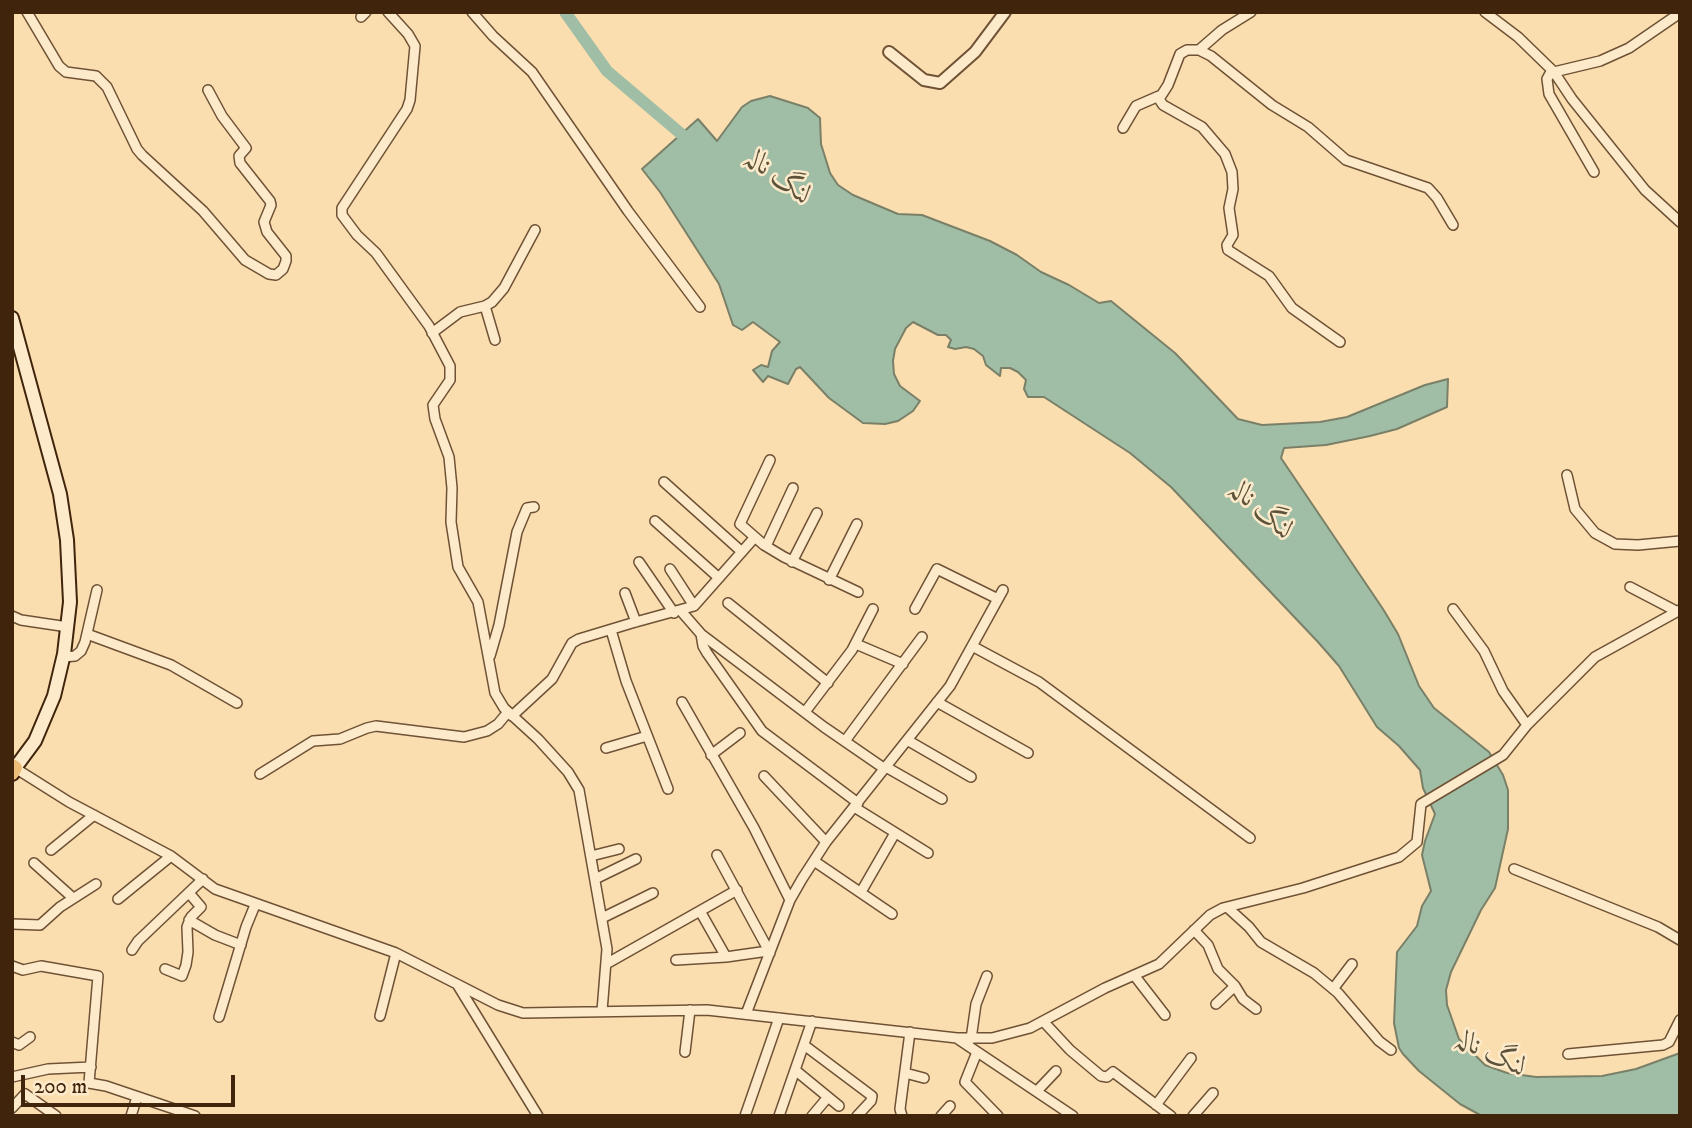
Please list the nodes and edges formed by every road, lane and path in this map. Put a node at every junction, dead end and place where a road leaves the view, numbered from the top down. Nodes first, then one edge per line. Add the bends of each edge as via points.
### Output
1 (27, 12) edge
2 (388, 12) edge
3 (472, 12) edge
4 (1005, 12) edge
5 (1251, 12) edge
6 (1485, 12) edge
7 (1680, 13) edge
8 (1199, 50) junction
9 (889, 52) dead end
10 (1553, 71) junction
11 (208, 90) dead end
12 (1158, 96) junction
13 (1123, 128) dead end
14 (1594, 172) dead end
15 (1680, 222) edge
16 (1453, 225) dead end
17 (535, 230) dead end
18 (485, 306) junction
19 (700, 307) dead end
20 (12, 318) edge
21 (432, 332) junction
22 (495, 340) dead end
23 (1340, 342) dead end
24 (770, 460) dead end
25 (1567, 475) dead end
26 (664, 482) dead end
27 (793, 488) dead end
28 (534, 507) dead end
29 (817, 513) dead end
30 (655, 521) dead end
31 (857, 524) dead end
32 (755, 537) junction
33 (1680, 541) edge
34 (766, 546) junction
35 (742, 552) junction
36 (639, 562) dead end
37 (792, 562) junction
38 (670, 569) dead end
39 (719, 578) junction
40 (829, 580) junction
41 (1630, 587) dead end
42 (97, 590) dead end
43 (1003, 590) dead end
44 (858, 592) dead end
45 (625, 593) dead end
46 (998, 599) junction
47 (728, 603) dead end
48 (694, 606) junction
49 (873, 609) dead end
50 (915, 609) dead end
51 (1453, 609) dead end
52 (1678, 611) edge
53 (678, 612) junction
54 (12, 616) edge
55 (636, 622) junction
56 (68, 628) junction
57 (611, 630) junction
58 (701, 634) junction
59 (87, 635) junction
60 (922, 638) dead end
61 (856, 644) junction
62 (972, 646) junction
63 (63, 657) junction
64 (489, 658) junction
65 (902, 664) junction
66 (828, 683) junction
67 (682, 702) dead end
68 (937, 702) junction
69 (237, 703) dead end
70 (806, 712) junction
71 (510, 714) junction
72 (1527, 725) junction
73 (740, 733) dead end
74 (647, 736) junction
75 (907, 740) junction
76 (845, 741) junction
77 (606, 748) dead end
78 (1028, 753) dead end
79 (711, 755) junction
80 (886, 768) junction
81 (13, 769) edge
82 (260, 774) dead end
83 (764, 776) dead end
84 (971, 777) dead end
85 (668, 789) dead end
86 (942, 799) dead end
87 (856, 805) junction
88 (94, 816) junction
89 (895, 833) junction
90 (1250, 838) dead end
91 (826, 842) junction
92 (619, 849) dead end
93 (51, 850) dead end
94 (928, 853) dead end
95 (717, 855) dead end
96 (172, 856) junction
97 (591, 856) junction
98 (636, 859) dead end
99 (814, 861) junction
100 (34, 863) dead end
101 (1514, 869) dead end
102 (595, 879) junction
103 (204, 880) junction
104 (96, 884) dead end
105 (737, 890) junction
106 (861, 892) junction
107 (189, 893) junction
108 (653, 893) dead end
109 (73, 898) junction
110 (118, 899) dead end
111 (790, 900) junction
112 (255, 905) junction
113 (1227, 907) junction
114 (700, 911) junction
115 (892, 914) dead end
116 (602, 918) junction
117 (189, 920) junction
118 (12, 924) edge
119 (1194, 930) junction
120 (1680, 940) edge
121 (241, 945) junction
122 (132, 950) dead end
123 (769, 952) junction
124 (396, 953) junction
125 (726, 957) junction
126 (676, 960) dead end
127 (606, 964) junction
128 (1352, 964) dead end
129 (12, 967) edge
130 (165, 969) dead end
131 (1134, 975) junction
132 (987, 976) dead end
133 (456, 983) junction
134 (1235, 986) junction
135 (1333, 989) junction
136 (1216, 1004) dead end
137 (1256, 1009) dead end
138 (690, 1010) junction
139 (602, 1011) junction
140 (746, 1014) junction
141 (1166, 1015) dead end
142 (380, 1016) dead end
143 (219, 1017) dead end
144 (779, 1018) junction
145 (1680, 1020) edge
146 (812, 1021) junction
147 (1043, 1021) junction
148 (910, 1032) junction
149 (30, 1037) dead end
150 (957, 1038) junction
151 (971, 1039) junction
152 (12, 1042) edge
153 (804, 1045) junction
154 (1391, 1050) dead end
155 (685, 1052) dead end
156 (976, 1052) junction
157 (1568, 1054) dead end
158 (1191, 1058) dead end
159 (91, 1067) junction
160 (795, 1070) junction
161 (1056, 1071) dead end
162 (905, 1073) junction
163 (12, 1077) edge
164 (924, 1078) dead end
165 (1037, 1091) junction
166 (1213, 1093) dead end
167 (137, 1097) junction
168 (828, 1097) junction
169 (165, 1105) junction
170 (1156, 1105) junction
171 (839, 1106) dead end
172 (950, 1106) dead end
173 (12, 1108) edge
174 (1070, 1115) edge
175 (56, 1116) edge
176 (131, 1116) edge
177 (163, 1116) edge
178 (195, 1116) edge
179 (538, 1116) edge
180 (745, 1116) edge
181 (779, 1116) edge
182 (811, 1116) edge
183 (857, 1116) edge
184 (902, 1116) edge
185 (941, 1116) edge
186 (998, 1116) edge
187 (1171, 1116) edge
188 (1194, 1116) edge

1 - 11 street via 59,66 66,72 96,76 107,86 142,156 203,211 245,260 276,275 285,266 286,256 264,222 270,201 240,163 239,156 246,148
2 - 21 street via 415,46 410,100 342,208 342,215 376,253
3 - 19 street via 532,72
4 - 9 street via 975,52 940,83 923,80
5 - 8 street
6 - 10 street
7 - 10 street via 1629,48 1600,61
8 - 12 street via 1180,54 1168,85
8 - 16 street via 1308,127 1346,160 1428,188
10 - 14 street via 1547,79 1549,94
10 - 15 street via 1645,190
12 - 13 street via 1136,106
12 - 23 street via 1163,105 1202,127 1225,154 1233,189 1229,208 1233,235 1228,250 1269,276 1292,308
17 - 18 street via 504,288
18 - 21 street via 460,312
18 - 22 street
20 - 56 main road via 60,494 69,566
21 - 64 street via 451,375 433,405 449,457 458,567 478,602
24 - 32 street via 740,524
25 - 33 street via 1575,509 1595,533 1615,544
26 - 35 street
27 - 34 street
28 - 64 street via 527,508 517,531
29 - 37 street
30 - 39 street
31 - 40 street
32 - 34 street
32 - 35 street
34 - 37 street
35 - 39 street
36 - 53 street
37 - 40 street
38 - 48 street
39 - 48 street
40 - 44 street
41 - 52 street
42 - 59 street
43 - 46 street
45 - 55 street
46 - 50 street via 937,569
46 - 62 street
47 - 66 street
48 - 53 street
49 - 61 street
51 - 72 street via 1484,651 1503,691
52 - 72 street via 1595,657
53 - 55 street
53 - 58 street
54 - 56 street
55 - 57 street
56 - 63 main road
57 - 71 street via 572,643 552,679
57 - 74 street
58 - 70 street
58 - 87 street via 706,653 762,732
59 - 63 street via 81,652
59 - 69 street via 171,665
60 - 65 street
61 - 65 street
61 - 66 street
62 - 68 street
62 - 90 street via 1049,689
63 - 81 main road via 45,721
64 - 71 street via 495,693
65 - 76 street
66 - 70 street
67 - 79 street
68 - 75 street
68 - 78 street
70 - 76 street
71 - 82 street via 487,731 464,737 367,728 340,739 313,741
71 - 97 street via 569,772 579,790
72 - 113 street via 1503,755 1421,804 1417,842 1399,857
73 - 79 street
74 - 77 street
74 - 85 street
75 - 80 street
75 - 84 street
76 - 80 street
79 - 111 street
80 - 86 street
80 - 87 street
81 - 88 street
83 - 91 street
87 - 89 street
87 - 91 street
88 - 93 street
88 - 96 street
89 - 94 street
89 - 106 street
91 - 99 street
92 - 97 street
95 - 105 street
96 - 103 street
96 - 110 street
97 - 102 street
98 - 102 street
99 - 106 street
99 - 111 street
100 - 109 street
101 - 120 street
102 - 116 street
103 - 107 street
103 - 112 street
104 - 109 street
105 - 114 street
105 - 123 street
106 - 115 street
107 - 117 street via 201,907
107 - 122 street
108 - 116 street
109 - 118 street via 40,925
111 - 123 street
112 - 121 street
112 - 124 street
113 - 119 street
113 - 135 street via 1261,942
114 - 125 street
114 - 127 street
116 - 127 street
117 - 121 street
117 - 130 street via 182,976
119 - 131 street via 1159,964
119 - 134 street via 1208,945 1218,969
121 - 143 street
123 - 125 street
123 - 140 street
124 - 133 street
124 - 142 street
125 - 126 street
127 - 139 street
128 - 135 street
129 - 159 street via 41,966 98,976
131 - 141 street
131 - 147 street
132 - 151 street via 976,1004
133 - 139 street via 523,1013
133 - 179 street
134 - 136 street
134 - 137 street
135 - 154 street
138 - 139 street
138 - 140 street
138 - 155 street
140 - 144 street
144 - 146 street
144 - 180 street
145 - 157 street via 1663,1045
146 - 148 street
146 - 153 street
147 - 151 street via 992,1038
147 - 170 street via 1101,1076 1114,1072
148 - 150 street
148 - 162 street
149 - 152 street via 19,1045
150 - 151 street
150 - 156 street
153 - 160 street
153 - 183 street via 872,1096
156 - 165 street
156 - 186 street via 965,1082
158 - 170 street
159 - 163 street
159 - 167 street via 89,1083
160 - 168 street
160 - 181 street
161 - 165 street
162 - 164 street
162 - 184 street
165 - 174 street
166 - 188 street
167 - 169 street
167 - 176 street
168 - 171 street
168 - 182 street
169 - 177 street
169 - 178 street
170 - 187 street
172 - 185 street
173 - 175 street via 25,1094

